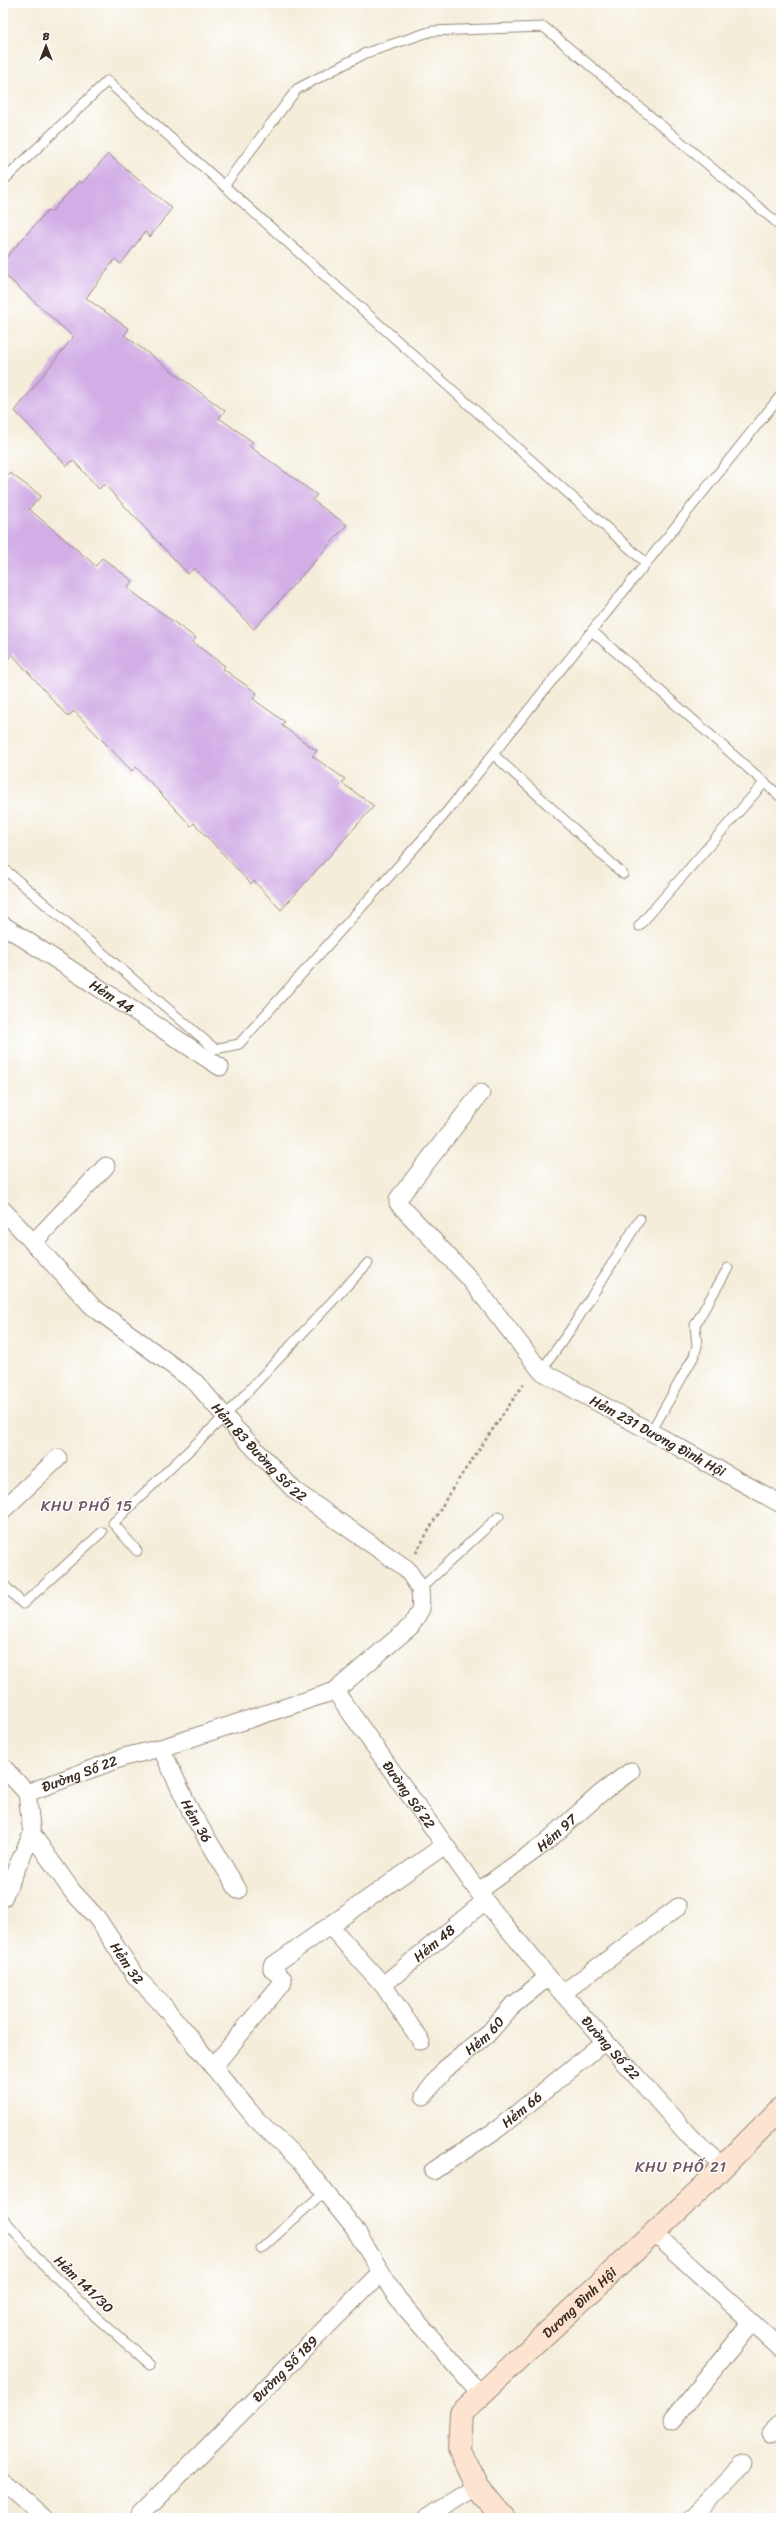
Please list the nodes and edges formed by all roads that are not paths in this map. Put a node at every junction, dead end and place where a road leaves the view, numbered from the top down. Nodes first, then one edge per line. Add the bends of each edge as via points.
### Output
1 (3, 181) edge
2 (224, 186) junction
3 (781, 226) edge
4 (781, 395) edge
5 (646, 563) junction
6 (592, 631) junction
7 (493, 754) junction
8 (764, 783) junction
9 (781, 797) edge
10 (3, 868) edge
11 (623, 874) dead end
12 (3, 925) edge
13 (639, 926) dead end
14 (220, 1067) dead end
15 (482, 1093) dead end
16 (106, 1166) dead end
17 (3, 1210) edge
18 (640, 1219) dead end
19 (33, 1243) junction
20 (368, 1263) dead end
21 (728, 1268) dead end
22 (538, 1368) junction
23 (224, 1417) junction
24 (651, 1432) junction
25 (58, 1458) dead end
26 (781, 1504) edge
27 (3, 1510) edge
28 (499, 1516) dead end
29 (102, 1532) dead end
30 (137, 1551) dead end
31 (3, 1584) edge
32 (420, 1589) junction
33 (336, 1691) junction
34 (161, 1748) junction
35 (3, 1767) edge
36 (631, 1770) dead end
37 (27, 1793) junction
38 (32, 1834) junction
39 (445, 1845) junction
40 (238, 1890) dead end
41 (482, 1896) junction
42 (3, 1898) edge
43 (678, 1907) dead end
44 (330, 1926) junction
45 (548, 1977) junction
46 (384, 1985) junction
47 (563, 1993) junction
48 (422, 2041) dead end
49 (605, 2041) junction
50 (213, 2067) junction
51 (424, 2096) dead end
52 (781, 2108) edge
53 (723, 2166) junction
54 (433, 2171) dead end
55 (325, 2191) junction
56 (3, 2218) edge
57 (654, 2233) junction
58 (261, 2250) dead end
59 (381, 2272) junction
60 (752, 2322) junction
61 (781, 2349) edge
62 (151, 2365) dead end
63 (480, 2394) junction
64 (673, 2420) dead end
65 (743, 2466) dead end
66 (3, 2481) edge
67 (477, 2487) junction
68 (140, 2515) dead end
69 (44, 2518) edge
70 (426, 2518) edge
71 (504, 2518) edge
72 (692, 2518) edge

1 - 2 lane via 107,81
2 - 3 lane via 298,89 366,53 432,31 544,27
2 - 5 lane
4 - 5 lane
5 - 6 lane
6 - 7 lane
6 - 8 lane
7 - 10 lane via 445,814 239,1044 215,1049
7 - 11 lane
8 - 9 lane
8 - 13 lane
12 - 14 street, Hẻm 44
15 - 22 street via 398,1199 398,1203 469,1278
16 - 19 street
17 - 19 street, Hẻm 83 Đường Số 22
18 - 22 lane via 573,1326
19 - 23 street, Hẻm 83 Đường Số 22 via 93,1307 196,1383
20 - 23 lane
21 - 24 lane via 695,1325 697,1346 694,1356
22 - 24 street, Hẻm 231 Dương Đình Hội
23 - 30 lane via 113,1523
23 - 32 street, Hẻm 83 Đường Số 22 via 295,1492 407,1569
24 - 26 street, Hẻm 231 Dương Đình Hội
25 - 27 street
28 - 32 lane
29 - 31 lane via 23,1604
32 - 33 street via 421,1609 411,1626
33 - 34 street, Đường Số 22
33 - 39 street, Đường Số 22
34 - 37 street, Đường Số 22 via 124,1757
34 - 40 street, Hẻm 36 via 191,1812
35 - 37 street, Đường Số 22
36 - 41 street, Hẻm 97
37 - 38 street, Hẻm 32
38 - 42 street
38 - 50 street, Hẻm 32 via 72,1891 97,1918 136,1977 162,2004
39 - 41 street, Đường Số 22
39 - 44 street
41 - 45 street, Đường Số 22
41 - 46 street, Hẻm 48
43 - 47 street
44 - 46 street
44 - 50 street via 272,1966 272,1970 283,1979 283,1982
45 - 47 street, Đường Số 22
45 - 51 street, Hẻm 60 via 511,2007 487,2035 445,2069
46 - 48 street
47 - 49 street, Đường Số 22
49 - 53 street, Đường Số 22 via 690,2137
49 - 54 street, Hẻm 66 via 499,2128
50 - 55 street, Hẻm 32 via 256,2118 301,2162
52 - 53 street, Dương Đình Hội
53 - 57 street, Dương Đình Hội
55 - 58 lane
55 - 59 street via 354,2228
56 - 62 lane, Hẻm 141/30 via 42,2263 97,2318
57 - 60 street
57 - 63 street, Dương Đình Hội
59 - 63 street via 397,2298
59 - 68 street, Đường Số 189
60 - 61 street
60 - 64 street
63 - 67 street, Dương Đình Hội via 461,2413 459,2449
65 - 72 street
66 - 69 street
67 - 70 street
67 - 71 street, Dương Đình Hội

